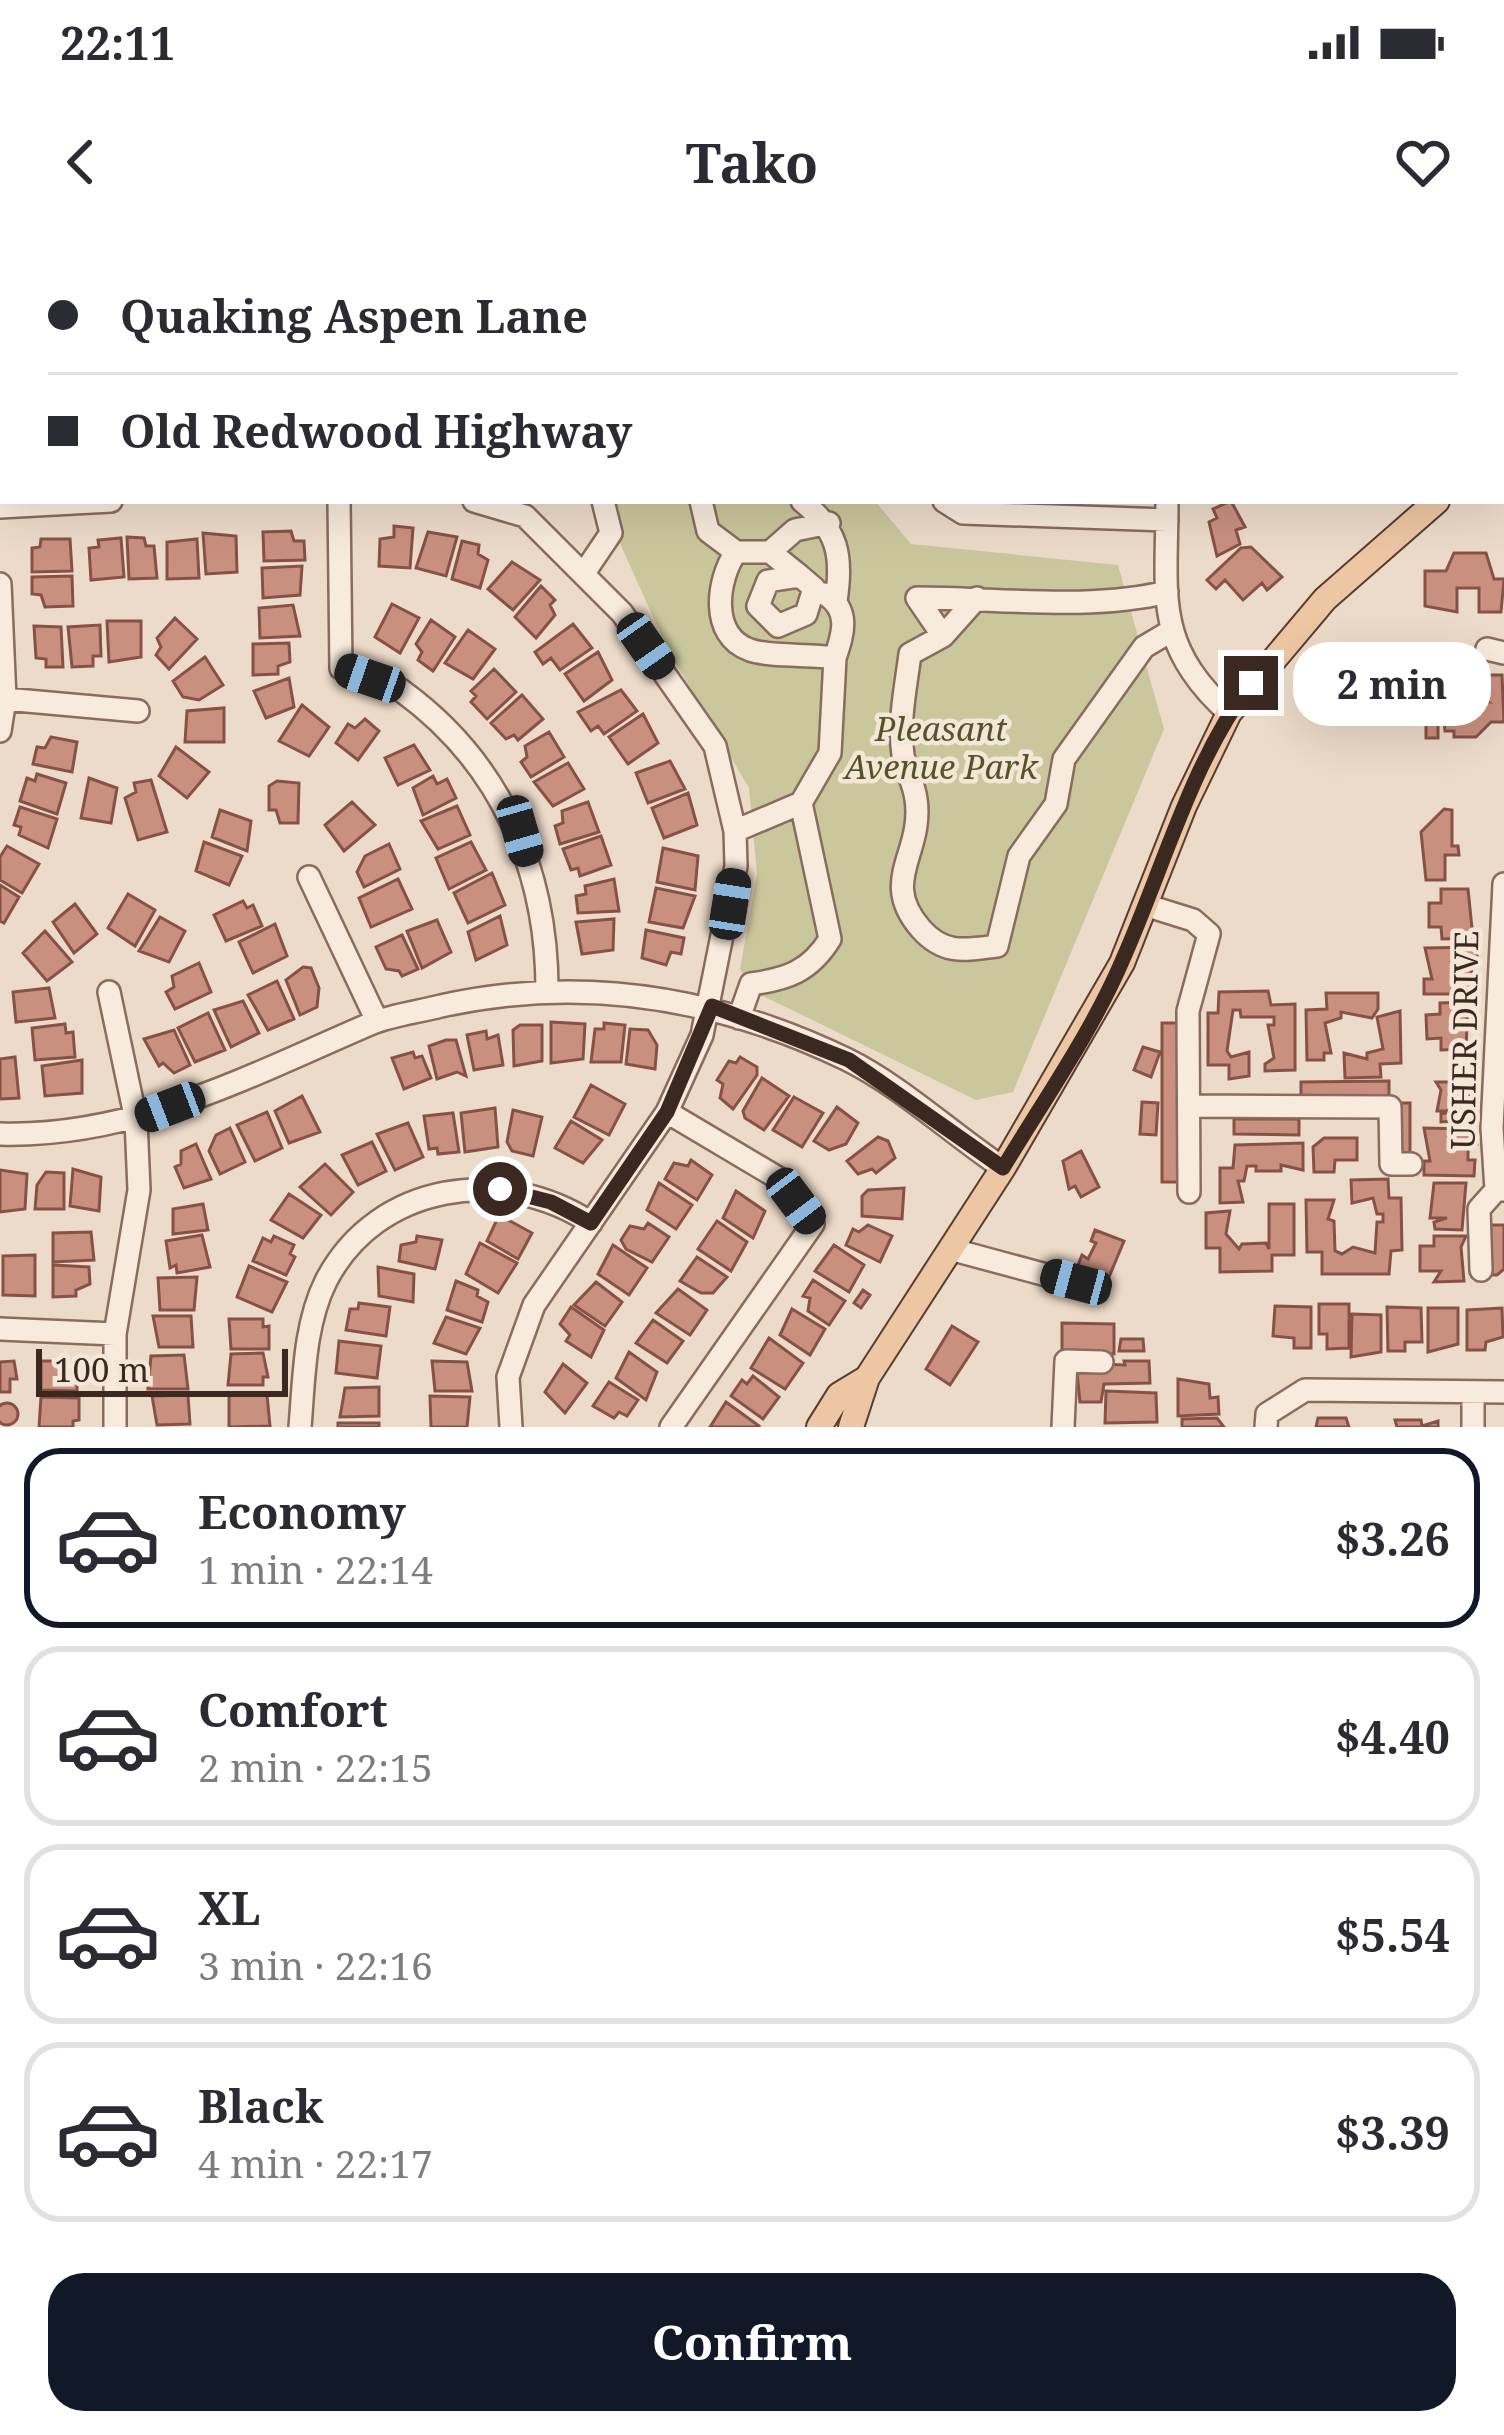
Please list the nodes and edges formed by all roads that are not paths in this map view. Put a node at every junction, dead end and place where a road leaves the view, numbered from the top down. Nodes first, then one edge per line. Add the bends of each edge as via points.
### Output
1 (56, 504) edge
2 (339, 504) edge
3 (484, 504) edge
4 (604, 504) edge
5 (702, 504) edge
6 (806, 504) edge
7 (949, 504) edge
8 (1434, 504) edge
9 (0, 507) edge
10 (1016, 508) edge
11 (1167, 510) edge
12 (829, 523) junction
13 (736, 552) junction
14 (770, 552) junction
15 (584, 573) junction
16 (807, 582) junction
17 (0, 584) edge
18 (1167, 592) junction
19 (977, 598) junction
20 (836, 601) junction
21 (778, 626) junction
22 (1171, 631) junction
23 (944, 636) junction
24 (770, 650) junction
25 (835, 658) junction
26 (5, 699) junction
27 (138, 712) dead end
28 (1229, 713) junction
29 (0, 731) edge
30 (801, 803) junction
31 (735, 830) junction
32 (309, 877) dead end
33 (1504, 884) edge
34 (1145, 905) junction
35 (547, 990) junction
36 (110, 992) dead end
37 (712, 1006) junction
38 (739, 1018) junction
39 (377, 1021) junction
40 (1189, 1106) junction
41 (667, 1112) junction
42 (136, 1120) junction
43 (0, 1134) edge
44 (1411, 1164) dead end
45 (1003, 1168) junction
46 (1500, 1190) edge
47 (1189, 1192) dead end
48 (591, 1223) junction
49 (950, 1250) junction
50 (1480, 1270) dead end
51 (1076, 1282) dead end
52 (0, 1329) edge
53 (115, 1334) junction
54 (1102, 1362) dead end
55 (867, 1378) junction
56 (1473, 1392) junction
57 (1504, 1392) edge
58 (115, 1427) edge
59 (300, 1427) edge
60 (511, 1427) edge
61 (671, 1427) edge
62 (819, 1427) edge
63 (851, 1427) edge
64 (1063, 1427) edge
65 (1266, 1427) edge
66 (1473, 1427) edge

1 - 9 street
2 - 35 street via 341,668 399,688 472,755 520,831 538,895
3 - 15 street via 525,517
4 - 15 street via 611,533
5 - 13 street via 708,531
6 - 12 street
7 - 10 street via 963,513
8 - 28 main road via 1325,598
10 - 11 street
11 - 18 street
12 - 14 street via 795,530
12 - 20 street via 842,562
13 - 14 street
13 - 24 street via 717,602 736,643 754,653
14 - 16 street
15 - 31 street via 622,613 715,746
16 - 20 street
16 - 21 street via 806,614
16 - 21 street via 768,580 758,606
17 - 26 street
18 - 19 street via 1127,601
18 - 22 street
19 - 23 street
19 - 23 street via 917,598
20 - 25 street via 846,627
21 - 24 street
22 - 23 street via 1144,647 1064,759 1056,804 1018,856 997,946 957,952 933,943 902,908 901,886 916,826 903,754 910,654
22 - 28 street via 1197,684
24 - 25 street
25 - 30 street via 830,753
26 - 27 street
26 - 29 street
28 - 34 main road
30 - 31 street
30 - 38 street via 830,939 815,964 751,984
31 - 37 street
32 - 39 street
33 - 46 street, USHER DRIVE via 1492,1127
34 - 40 street via 1193,920 1209,934 1187,1010
34 - 45 main road via 1122,963
35 - 37 street
35 - 39 street
36 - 42 street
37 - 38 street
37 - 41 street
38 - 45 street via 849,1060
39 - 42 street
40 - 44 street via 1390,1108 1391,1164
40 - 47 street
41 - 48 street
41 - 61 street via 778,1178 813,1224
42 - 43 street
42 - 53 street via 139,1190
45 - 49 main road
46 - 50 street via 1479,1209
48 - 59 street via 526,1193 474,1186 410,1202 375,1226 326,1282 307,1347
48 - 60 street via 534,1305 508,1377
49 - 51 street
49 - 55 main road
52 - 53 street
53 - 58 street
54 - 64 street via 1066,1361
55 - 62 main road via 839,1395
55 - 63 main road
56 - 57 street
56 - 65 street via 1304,1390 1267,1414
56 - 66 street

